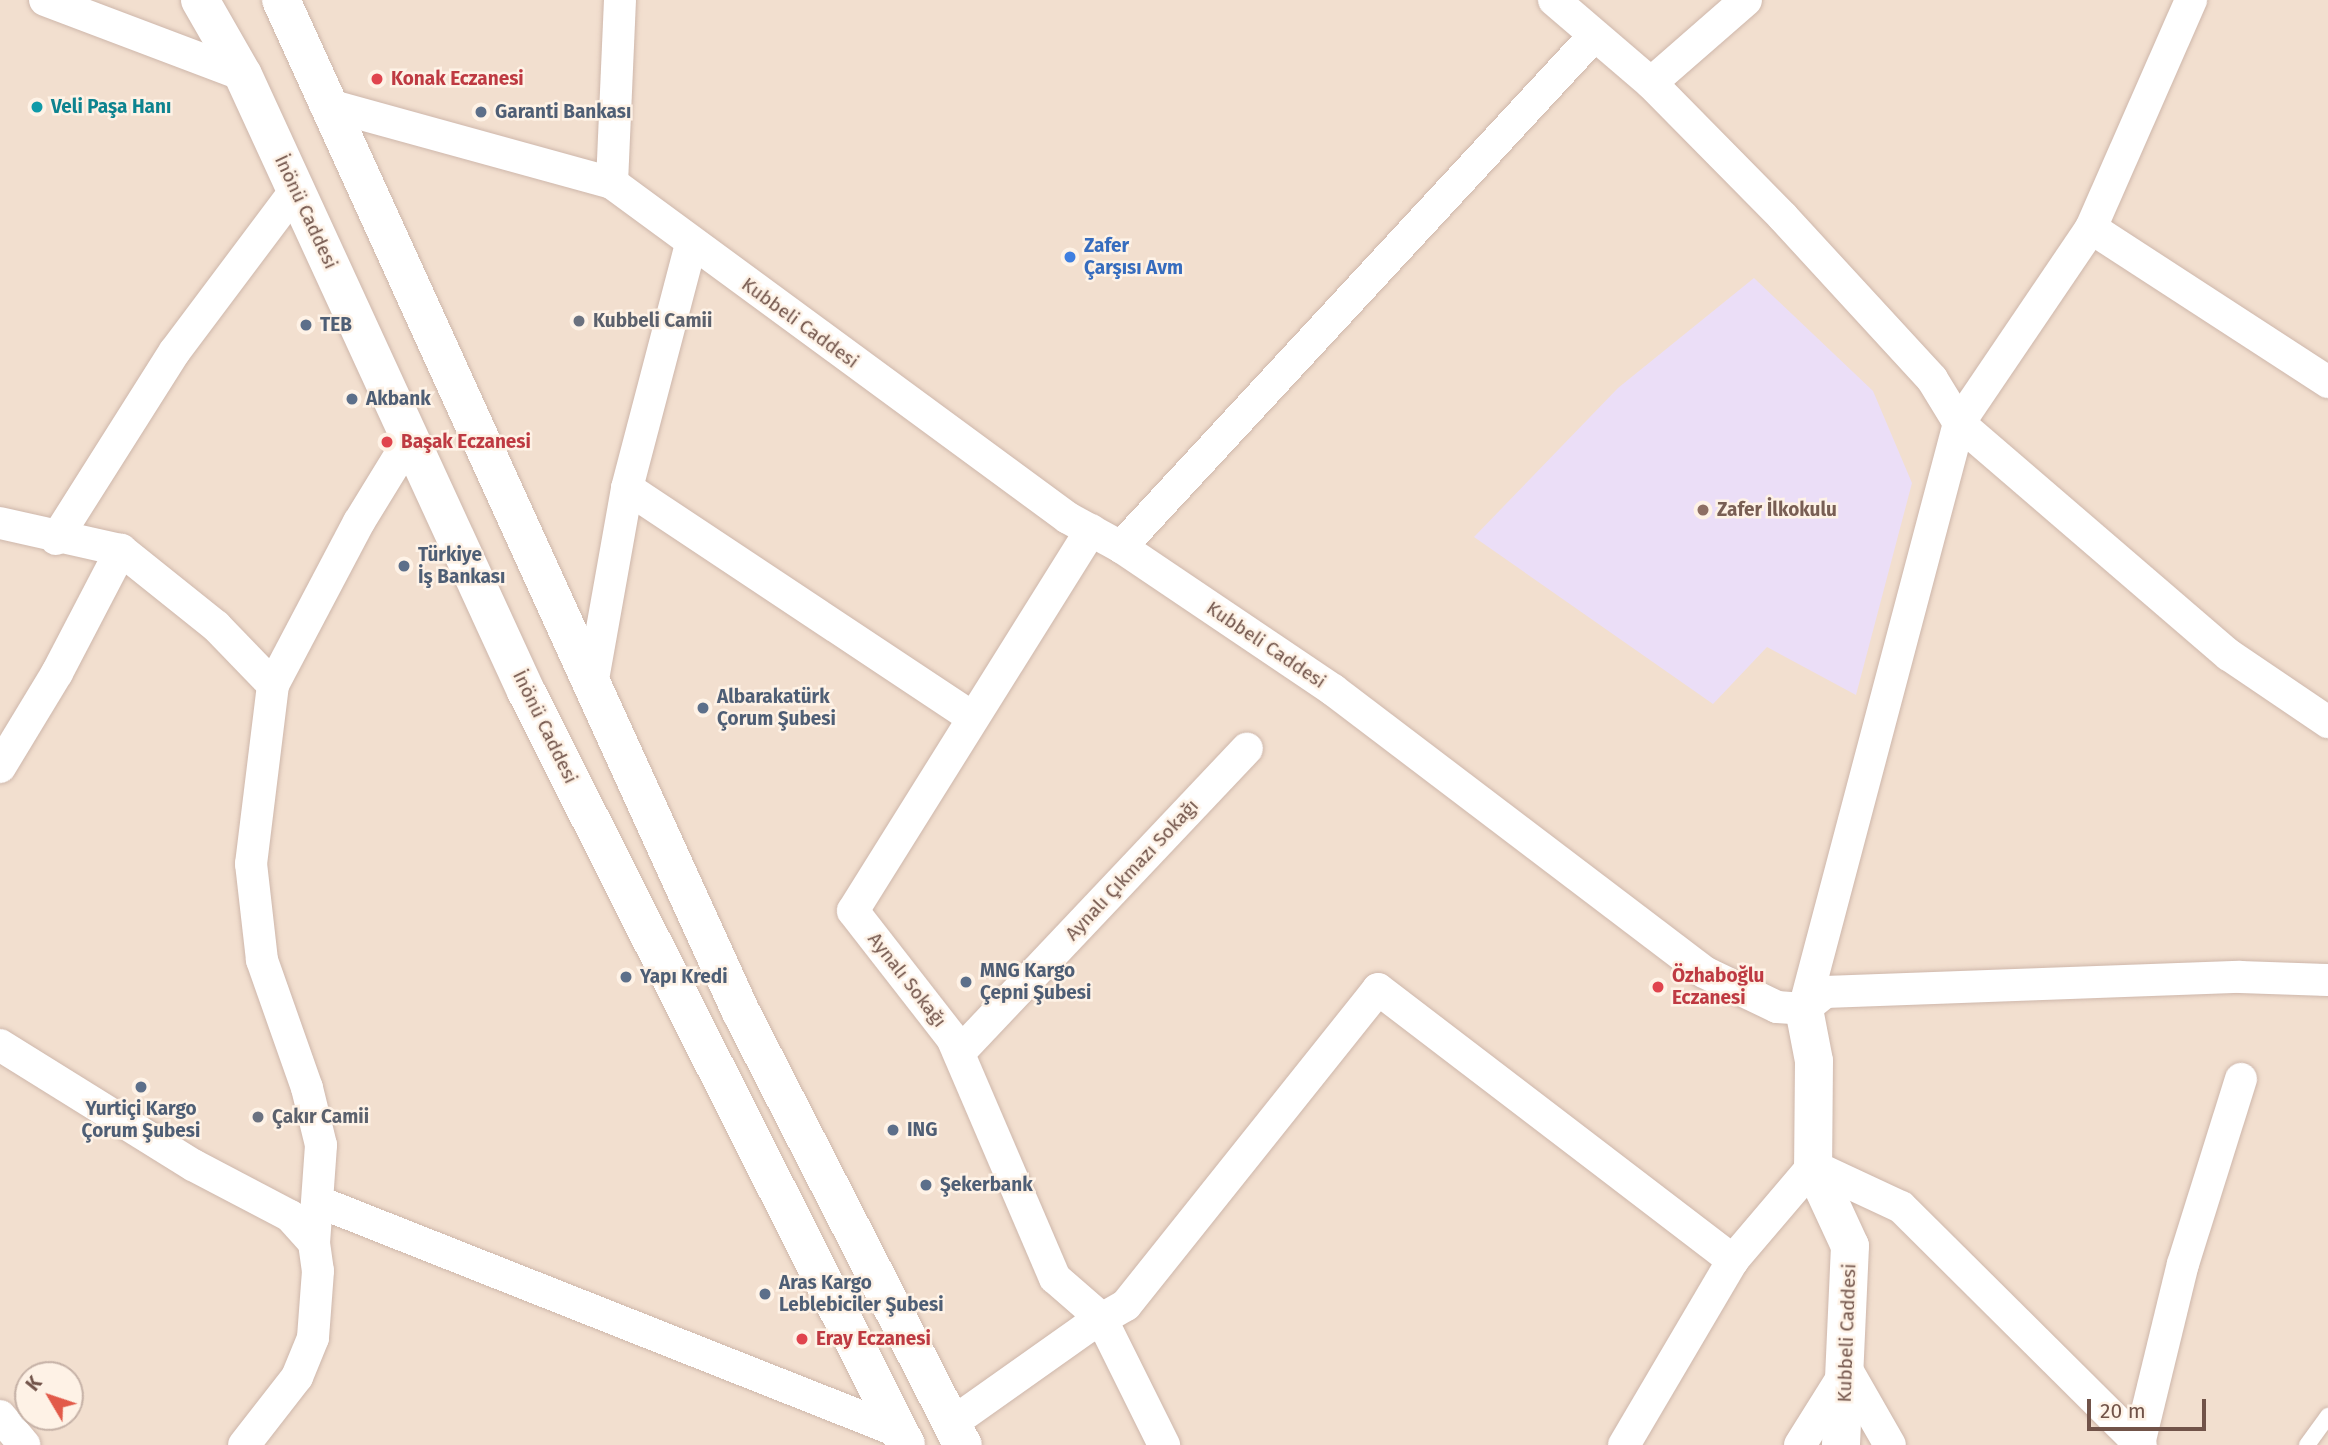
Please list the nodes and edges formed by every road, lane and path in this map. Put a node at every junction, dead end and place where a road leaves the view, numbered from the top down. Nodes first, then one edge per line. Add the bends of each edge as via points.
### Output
1 (45, 0) edge
2 (201, 0) edge
3 (281, 0) edge
4 (620, 0) edge
5 (1554, 0) edge
6 (1746, 0) edge
7 (2191, 0) edge
8 (1593, 37) junction
9 (243, 75) junction
10 (1651, 83) junction
11 (325, 104) junction
12 (612, 183) junction
13 (296, 190) junction
14 (2091, 228) junction
15 (691, 244) junction
16 (2328, 382) edge
17 (1959, 423) junction
18 (411, 437) junction
19 (627, 488) junction
20 (0, 523) edge
21 (1091, 530) junction
22 (56, 539) junction
23 (1121, 547) junction
24 (121, 550) junction
25 (273, 685) junction
26 (592, 685) junction
27 (973, 718) junction
28 (2328, 722) edge
29 (1247, 748) dead end
30 (0, 767) edge
31 (2328, 980) edge
32 (1804, 1009) junction
33 (0, 1045) edge
34 (959, 1054) junction
35 (2241, 1079) dead end
36 (1813, 1166) junction
37 (319, 1202) junction
38 (314, 1243) junction
39 (1733, 1260) junction
40 (1101, 1318) junction
41 (1847, 1370) junction
42 (0, 1416) edge
43 (2328, 1416) edge
44 (957, 1434) edge
45 (903, 1438) edge
46 (2140, 1444) edge
47 (24, 1445) edge
48 (244, 1445) edge
49 (1164, 1445) edge
50 (1624, 1445) edge
51 (1800, 1445) edge
52 (1841, 1445) edge
53 (1891, 1445) edge
54 (2306, 1445) edge

1 - 9 street
2 - 9 street, İnönü Caddesi
3 - 11 street
4 - 12 street
5 - 8 street
6 - 10 street
7 - 14 street
8 - 10 street
8 - 23 street
9 - 13 street, İnönü Caddesi
10 - 17 street via 1932,379
11 - 12 street, Kubbeli Caddesi
11 - 26 street
12 - 15 street, Kubbeli Caddesi
13 - 18 street, İnönü Caddesi
13 - 22 street via 175,351
14 - 16 street
14 - 17 street
15 - 19 street
15 - 21 street, Kubbeli Caddesi via 1068,518
17 - 28 street via 2229,655
17 - 32 street
18 - 25 street via 359,523
18 - 45 street, İnönü Caddesi via 526,691
19 - 26 street
19 - 27 street
20 - 22 street
21 - 23 street, Kubbeli Caddesi
21 - 27 street, Aynalı Sokağı
22 - 24 street
23 - 32 street, Kubbeli Caddesi via 1333,690 1704,972 1777,1007
24 - 25 street via 216,626
24 - 30 street via 57,673
25 - 37 street via 251,864 262,960 307,1088 321,1145
26 - 44 street via 741,1013
27 - 34 street, Aynalı Sokağı via 853,911 952,1038
29 - 34 street, Aynalı Çıkmazı Sokağı
31 - 32 street via 2240,977 1825,992
32 - 36 street, Kubbeli Caddesi via 1814,1061
33 - 38 street via 193,1165 290,1216
34 - 40 street, Aynalı Sokağı via 1055,1278
35 - 46 street via 2183,1264
36 - 39 street
36 - 41 street, Kubbeli Caddesi via 1850,1246
36 - 46 street via 1901,1207
37 - 38 street
37 - 45 street
38 - 48 street via 318,1270 313,1338 297,1377
39 - 40 street via 1378,989 1126,1305
39 - 50 street
40 - 44 street
40 - 49 street, Aynalı Sokağı
41 - 51 street
41 - 52 street, Kubbeli Caddesi
41 - 53 street
42 - 47 street
43 - 54 lane

